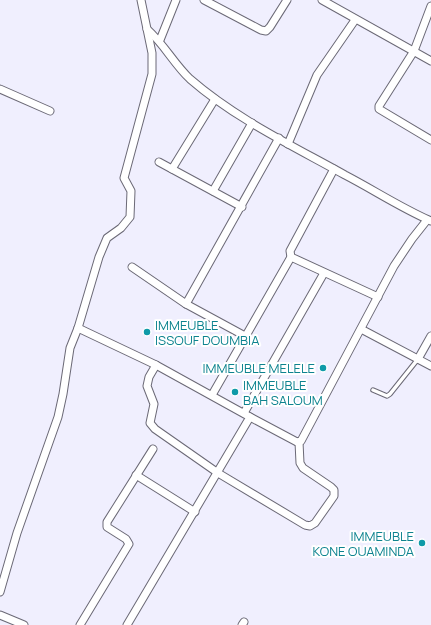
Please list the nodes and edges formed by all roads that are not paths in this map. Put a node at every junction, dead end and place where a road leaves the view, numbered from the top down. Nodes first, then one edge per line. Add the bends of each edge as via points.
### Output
1 (141, 0) edge
2 (176, 0) edge
3 (204, 0) edge
4 (287, 0) edge
5 (322, 0) edge
6 (431, 6) edge
7 (355, 20) junction
8 (147, 29) junction
9 (160, 40) junction
10 (414, 51) junction
11 (431, 61) edge
12 (0, 89) edge
13 (215, 99) junction
14 (50, 111) dead end
15 (252, 123) junction
16 (279, 138) junction
17 (431, 140) edge
18 (288, 144) junction
19 (159, 162) dead end
20 (172, 169) junction
21 (334, 169) junction
22 (213, 191) junction
23 (242, 207) junction
24 (429, 220) edge
25 (291, 257) junction
26 (132, 267) dead end
27 (324, 273) junction
28 (378, 297) junction
29 (186, 304) junction
30 (78, 328) junction
31 (361, 329) junction
32 (245, 336) junction
33 (431, 336) edge
34 (418, 359) junction
35 (156, 365) junction
36 (431, 366) edge
37 (373, 390) dead end
38 (212, 395) junction
39 (247, 415) junction
40 (299, 442) junction
41 (153, 449) dead end
42 (218, 474) junction
43 (136, 475) junction
44 (195, 512) junction
45 (0, 592) edge
46 (0, 615) edge
47 (24, 625) edge
48 (80, 625) edge
49 (127, 625) edge

1 - 8 street
2 - 9 street
3 - 4 street via 266,31
5 - 7 street
6 - 10 street
7 - 10 street
7 - 18 street via 317,75
8 - 9 street
8 - 30 street via 152,53 152,74 124,178 131,191 130,217 122,228 107,238 98,257
9 - 13 street via 180,70
10 - 11 street
10 - 17 street via 379,109
12 - 14 street
13 - 15 street
13 - 20 street
15 - 16 street
15 - 22 street
16 - 18 street
16 - 23 street
18 - 21 street
19 - 20 street
20 - 22 street
21 - 24 street via 379,196
21 - 25 street via 290,251
22 - 23 street
23 - 29 street
24 - 28 street via 398,261
25 - 27 street
25 - 32 street
26 - 29 street
27 - 28 street
27 - 39 street
28 - 31 street
29 - 32 street
30 - 35 street
30 - 45 street via 70,348 58,417 17,533
31 - 34 street
31 - 40 street
32 - 38 street
33 - 34 street
34 - 36 street
34 - 37 lane via 390,394 387,396
35 - 38 street
35 - 42 street via 147,386 154,404 150,423
38 - 39 street
39 - 40 street
39 - 42 street
40 - 42 street via 300,463 303,468 334,490 334,496 315,523 310,526
41 - 43 street
42 - 44 street
43 - 44 street
43 - 48 street via 106,525 129,544
44 - 49 street
46 - 47 street

